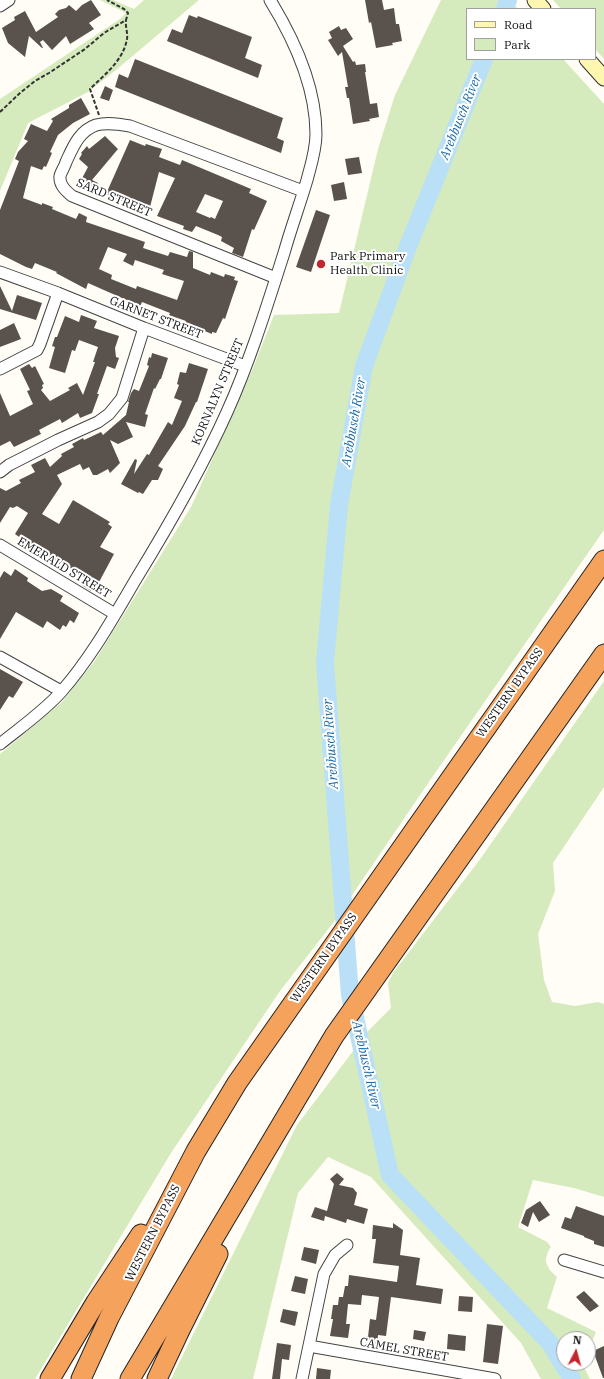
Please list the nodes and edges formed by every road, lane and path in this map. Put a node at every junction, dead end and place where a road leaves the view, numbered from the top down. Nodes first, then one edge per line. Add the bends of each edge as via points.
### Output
1 (9, 0) edge
2 (106, 0) edge
3 (270, 0) edge
4 (535, 0) edge
5 (0, 6) edge
6 (542, 8) edge
7 (126, 20) junction
8 (588, 60) edge
9 (604, 78) edge
10 (0, 112) edge
11 (102, 124) junction
12 (303, 191) junction
13 (0, 272) edge
14 (276, 278) junction
15 (58, 293) junction
16 (144, 328) junction
17 (245, 366) junction
18 (0, 369) edge
19 (0, 472) edge
20 (0, 545) edge
21 (604, 560) edge
22 (115, 614) junction
23 (604, 654) edge
24 (0, 657) edge
25 (61, 691) junction
26 (0, 744) edge
27 (291, 1110) junction
28 (196, 1151) junction
29 (347, 1245) dead end
30 (564, 1260) dead end
31 (604, 1272) edge
32 (309, 1346) junction
33 (50, 1379) edge
34 (81, 1379) edge
35 (130, 1379) edge
36 (157, 1379) edge
37 (302, 1379) edge
38 (495, 1379) edge

1 - 5 street
2 - 7 path via 124,9 128,14
3 - 12 street, KORNALYN STREET via 299,57 312,102 315,145
4 - 6 main road
7 - 10 path via 35,81
7 - 11 path via 127,37 121,55 105,76 90,89
8 - 9 main road
11 - 12 street, SARD STREET via 130,126
11 - 14 street, SARD STREET via 83,132 76,140 60,176 61,184 66,191 72,196
12 - 14 street, KORNALYN STREET
13 - 15 street, GARNET STREET
14 - 17 street, KORNALYN STREET
15 - 16 street, GARNET STREET
15 - 18 street via 37,350
16 - 17 street, GARNET STREET
16 - 19 street via 122,398 113,410 98,422 9,464
17 - 22 street, KORNALYN STREET via 228,410 180,506
20 - 22 street, EMERALD STREET
21 - 28 highway, WESTERN BYPASS via 236,1083
22 - 25 street, KORNALYN STREET via 92,652
23 - 27 highway via 334,1036
24 - 25 street
25 - 26 street, KORNALYN STREET via 45,708
27 - 35 highway
27 - 36 highway via 183,1322
28 - 33 highway via 96,1302
28 - 34 highway, WESTERN BYPASS via 109,1318
29 - 32 street via 336,1255 324,1274
30 - 31 street
32 - 37 street
32 - 38 street, CAMEL STREET

